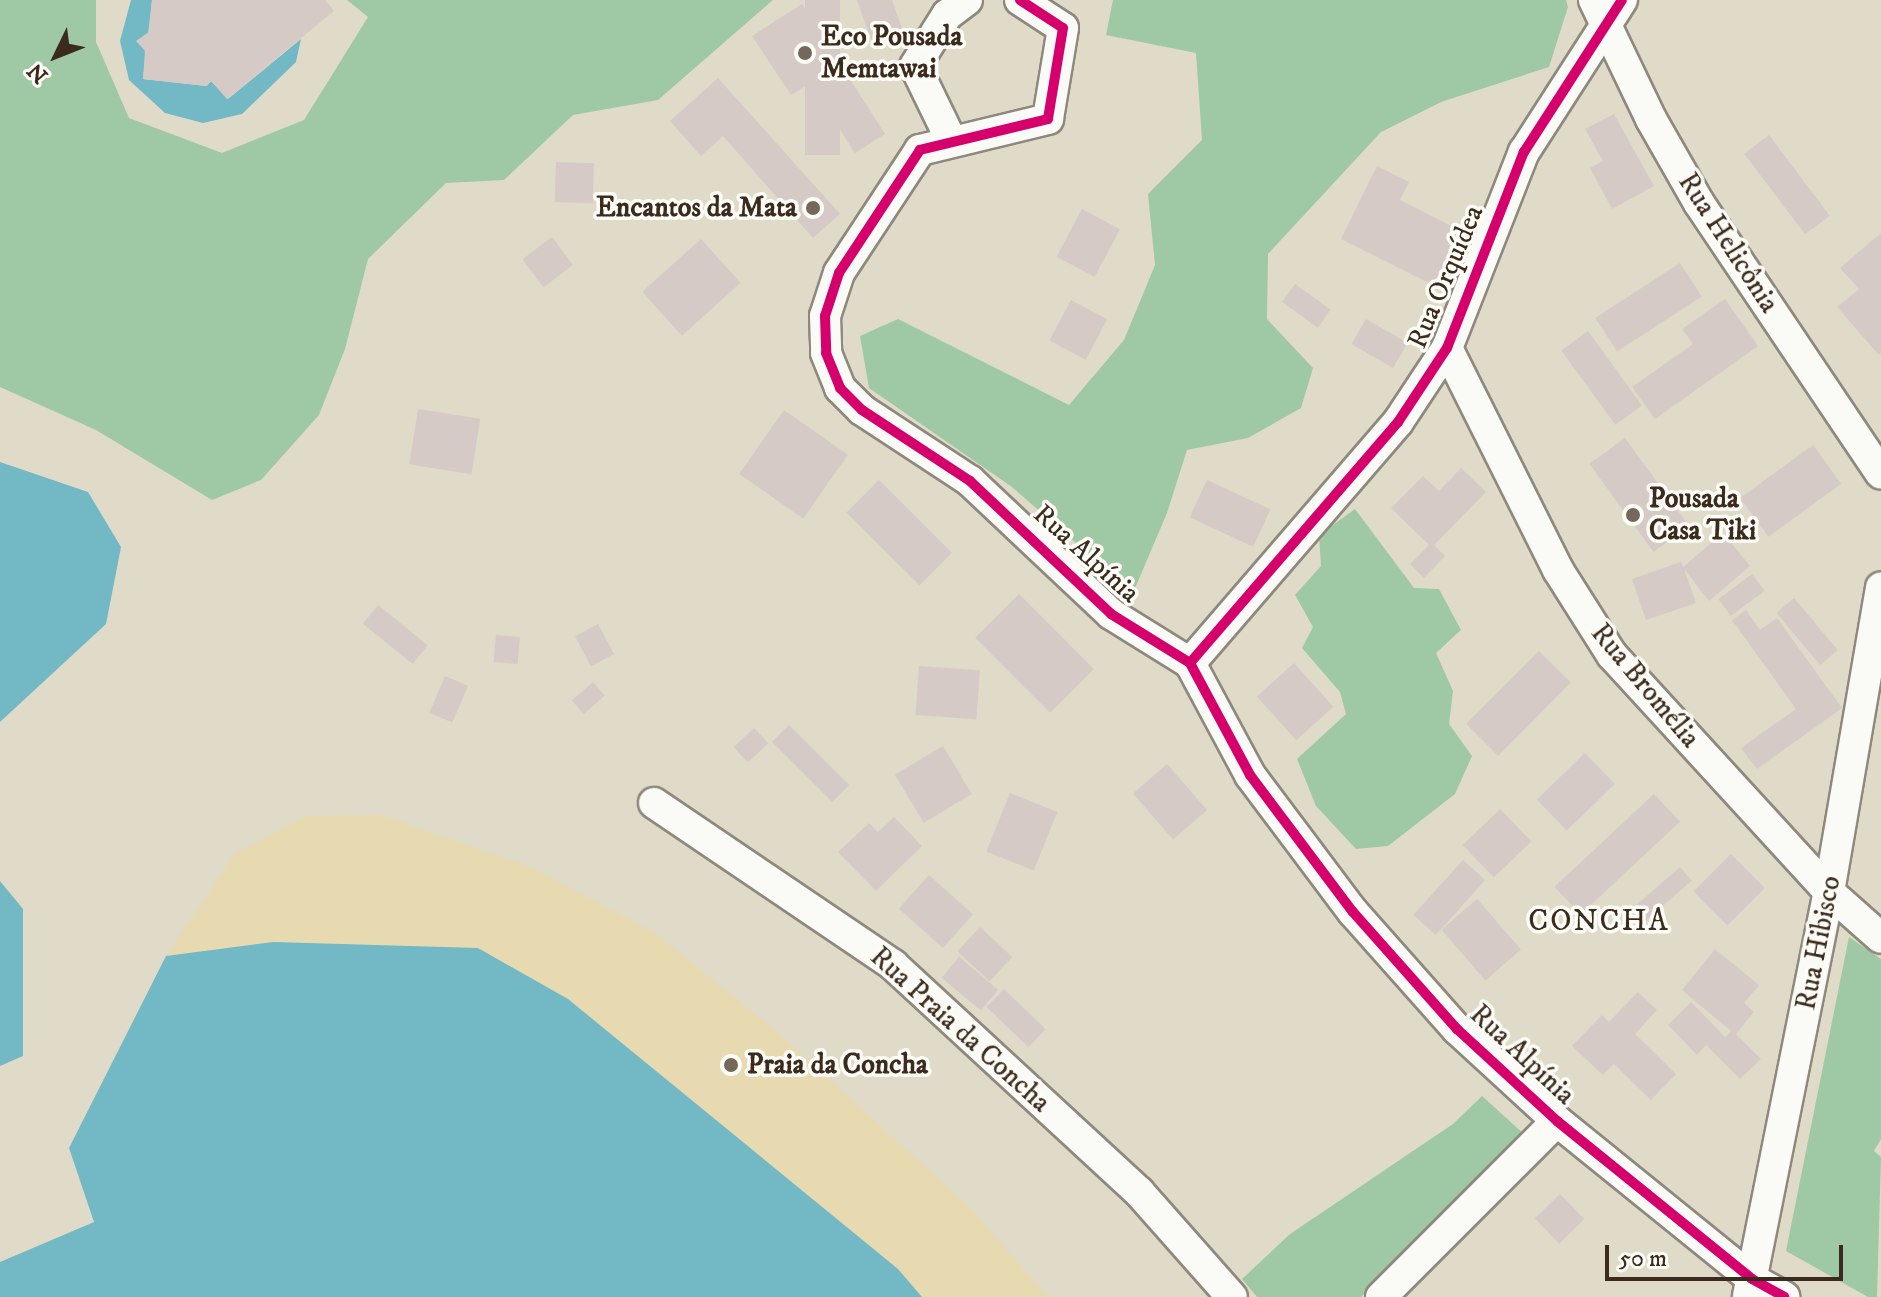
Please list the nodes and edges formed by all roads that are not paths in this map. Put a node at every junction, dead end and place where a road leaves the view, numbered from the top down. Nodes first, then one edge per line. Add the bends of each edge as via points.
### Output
1 (967, 0) edge
2 (1020, 0) edge
3 (1607, 8) edge
4 (951, 140) junction
5 (1447, 348) junction
6 (1881, 474) edge
7 (1881, 587) edge
8 (1190, 663) junction
9 (654, 803) dead end
10 (1829, 892) junction
11 (1881, 938) edge
12 (1557, 1121) junction
13 (1750, 1288) edge
14 (1232, 1297) edge
15 (1381, 1297) edge
16 (1784, 1297) edge

1 - 4 street via 947,15 915,66
2 - 4 street, Rua Alpínia via 1063,28 1048,119
3 - 5 street, Rua Orquídea via 1524,152
3 - 6 street, Rua Helicônia via 1651,119 1699,203
4 - 8 street, Rua Alpínia via 920,150 839,273 825,316 826,353 840,388 862,410 970,481 1111,614
5 - 8 street, Rua Orquídea via 1398,422
5 - 10 street, Rua Bromélia via 1558,570 1612,655
7 - 10 street, Rua Hibisco
8 - 12 street, Rua Alpínia via 1250,775 1353,912 1457,1029
9 - 14 street, Rua Praia da Concha via 893,965 1139,1192
10 - 11 street, Rua Bromélia
10 - 13 street, Rua Hibisco
12 - 13 street, Rua Alpínia
12 - 15 street
13 - 16 street, Rua Alpínia

